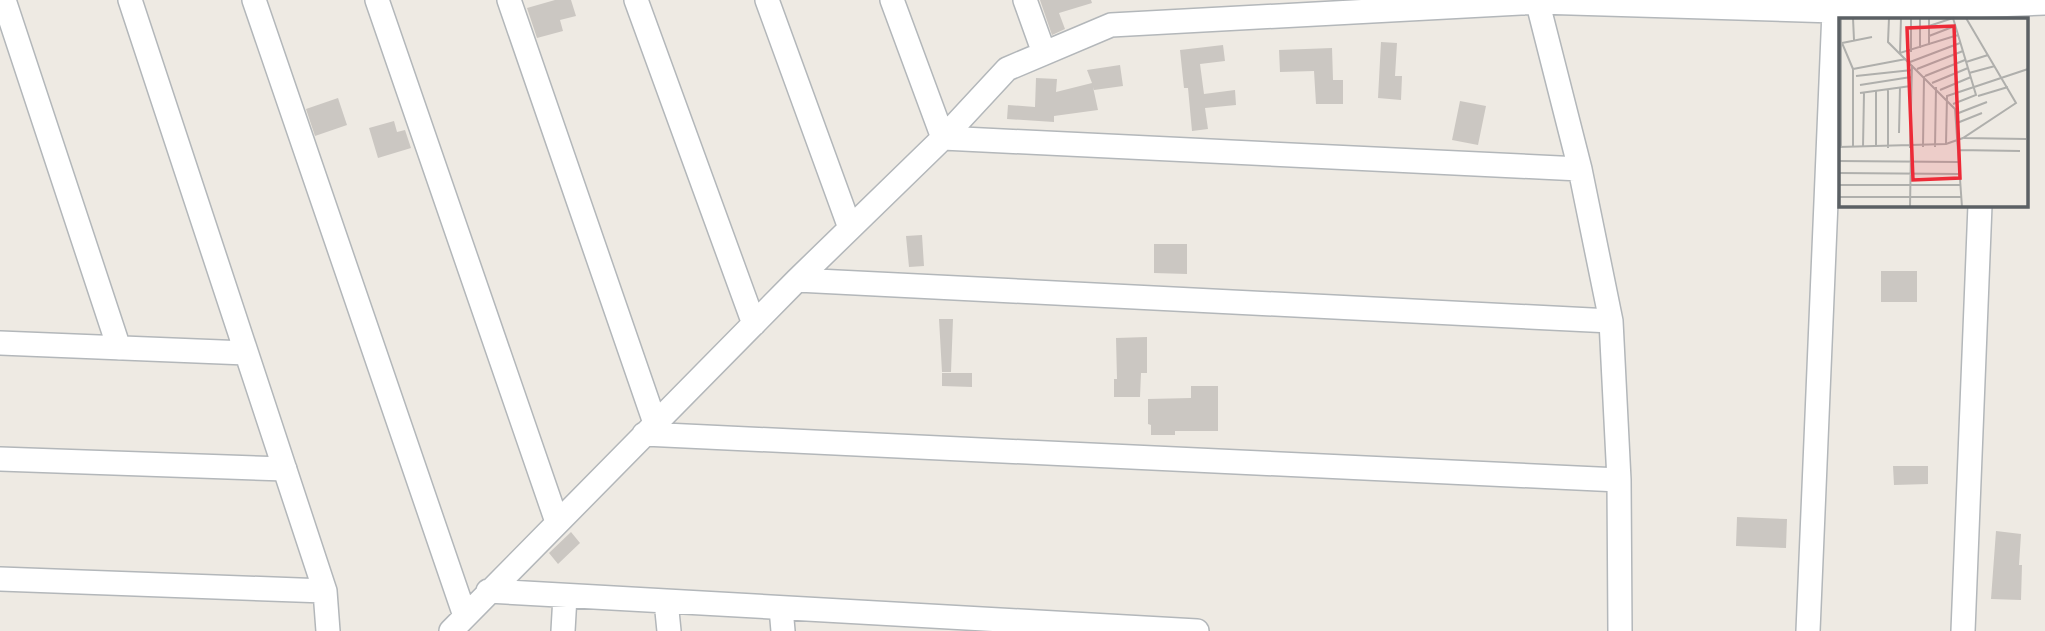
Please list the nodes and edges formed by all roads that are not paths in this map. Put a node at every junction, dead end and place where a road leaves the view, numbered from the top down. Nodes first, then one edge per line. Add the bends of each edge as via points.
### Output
1 (4, 0) edge
2 (130, 0) edge
3 (254, 0) edge
4 (377, 0) edge
5 (509, 0) edge
6 (636, 0) edge
7 (767, 0) edge
8 (892, 0) edge
9 (1026, 0) edge
10 (1537, 1) edge
11 (1667, 3) edge
12 (2045, 3) edge
13 (1305, 7) edge
14 (1181, 11) edge
15 (1834, 11) junction
16 (1988, 12) edge
17 (1044, 53) junction
18 (943, 138) junction
19 (1580, 169) junction
20 (1980, 206) edge
21 (850, 229) junction
22 (797, 280) junction
23 (1611, 321) junction
24 (754, 324) junction
25 (0, 343) edge
26 (119, 348) junction
27 (246, 353) junction
28 (650, 428) junction
29 (0, 459) edge
30 (285, 469) junction
31 (1619, 480) junction
32 (557, 522) junction
33 (0, 579) edge
34 (325, 591) junction
35 (488, 592) junction
36 (565, 596) junction
37 (666, 601) junction
38 (780, 607) junction
39 (458, 624) edge
40 (328, 631) edge
41 (563, 631) edge
42 (669, 631) edge
43 (783, 631) edge
44 (1197, 631) edge
45 (1620, 631) edge
46 (1808, 631) edge
47 (1963, 631) edge

1 - 26 street
2 - 27 street
3 - 39 street
4 - 32 street
5 - 28 street
6 - 24 street
7 - 21 street
8 - 18 street
9 - 17 street
10 - 11 street
10 - 13 street
10 - 19 street
11 - 15 street
12 - 16 street
13 - 14 street
14 - 17 street via 1111,25
15 - 16 street
15 - 46 street
17 - 18 street via 1007,69
18 - 19 street
18 - 21 street
19 - 23 street
20 - 47 street
21 - 22 street
22 - 23 street
22 - 24 street
23 - 31 street
24 - 28 street
25 - 26 street
26 - 27 street
27 - 30 street
28 - 31 street
28 - 32 street
29 - 30 street
30 - 34 street
31 - 45 street
32 - 35 street
33 - 34 street
34 - 40 street
35 - 36 street
35 - 39 street
36 - 37 street
36 - 41 street
37 - 38 street
37 - 42 street
38 - 43 street
38 - 44 street

